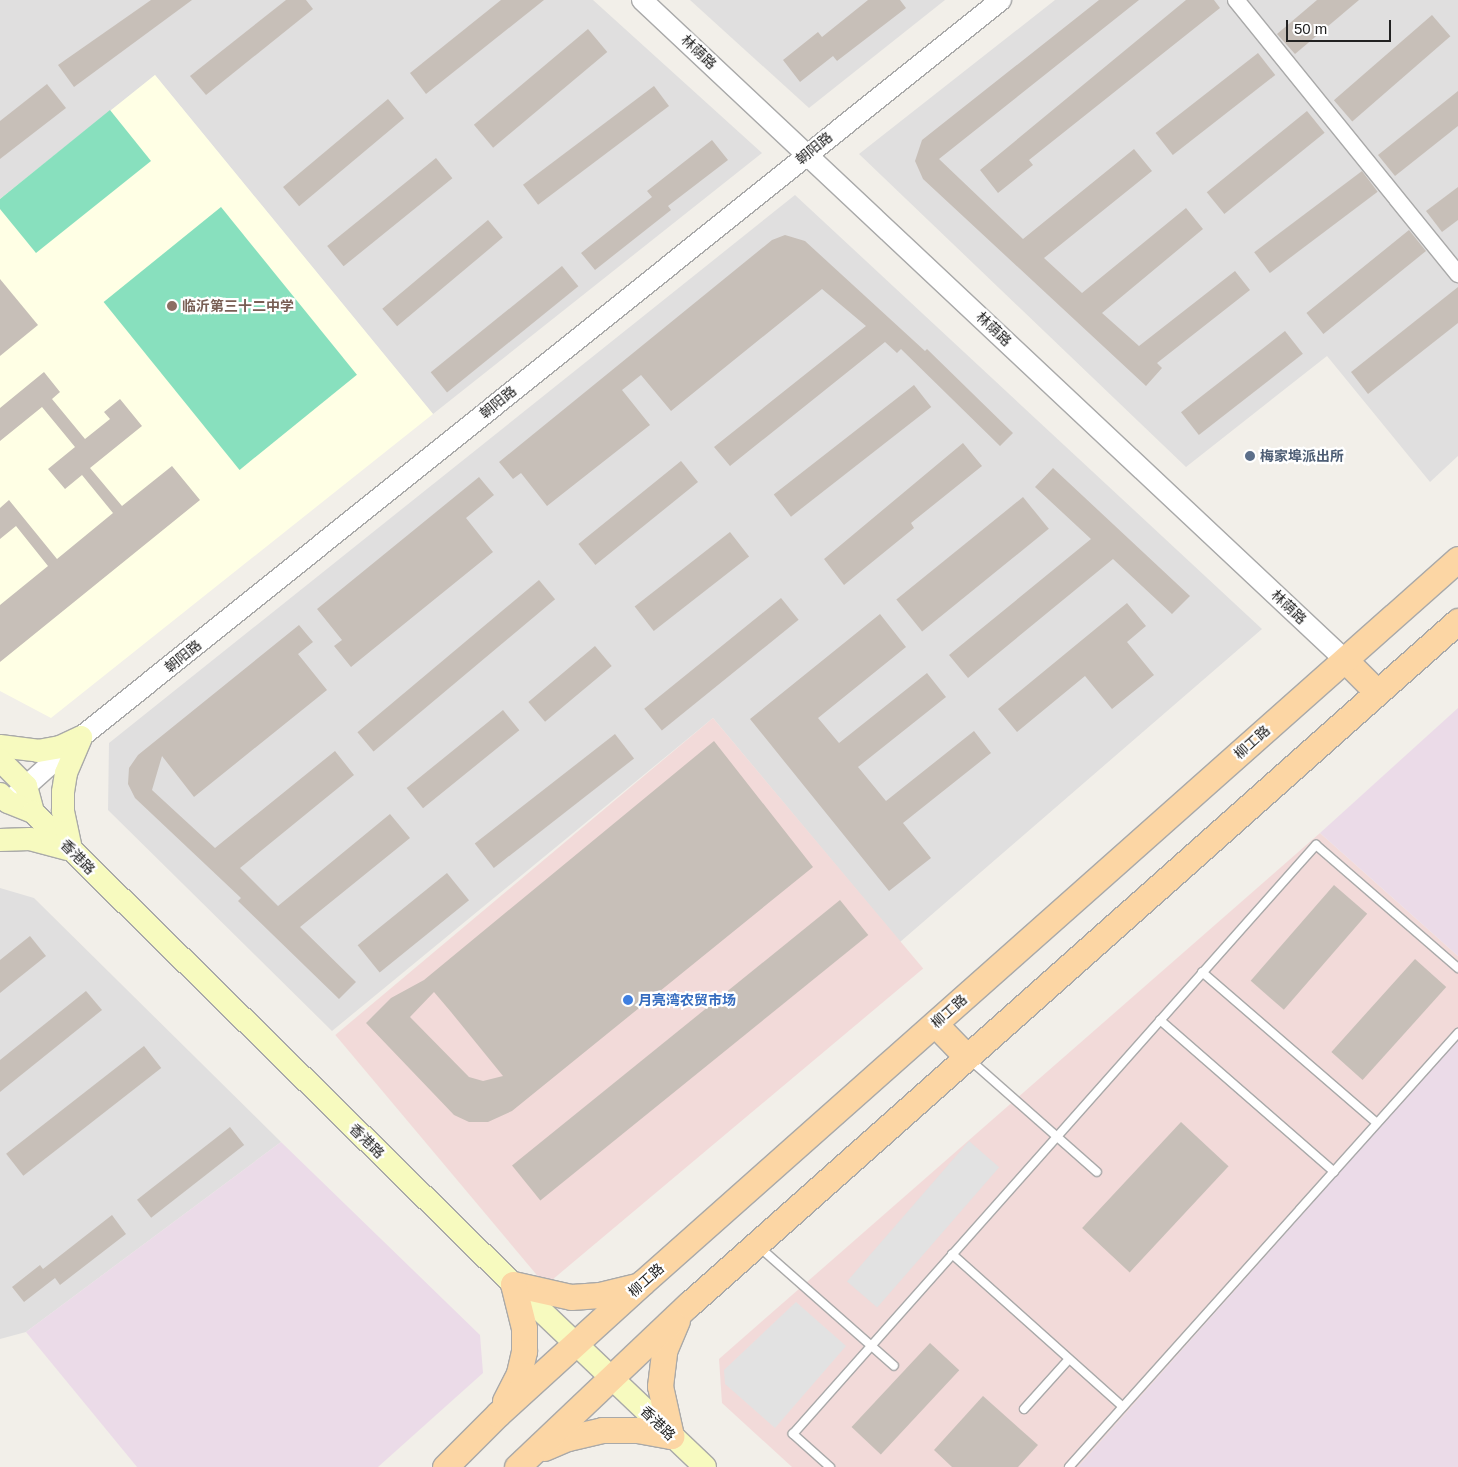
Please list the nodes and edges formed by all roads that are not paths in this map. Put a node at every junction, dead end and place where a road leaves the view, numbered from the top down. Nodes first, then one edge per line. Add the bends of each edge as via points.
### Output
1 (642, 0) edge
2 (1001, 0) edge
3 (1236, 0) edge
4 (808, 153) junction
5 (1458, 274) edge
6 (1458, 559) edge
7 (1458, 621) edge
8 (1345, 660) junction
9 (1377, 692) junction
10 (81, 738) junction
11 (0, 746) edge
12 (0, 760) edge
13 (26, 786) junction
14 (3, 802) edge
15 (33, 812) junction
16 (0, 840) edge
17 (71, 850) junction
18 (1458, 968) edge
19 (1202, 972) junction
20 (1160, 1020) junction
21 (935, 1024) junction
22 (1458, 1033) edge
23 (967, 1057) junction
24 (1377, 1123) junction
25 (1057, 1137) junction
26 (1097, 1172) dead end
27 (1334, 1172) junction
28 (756, 1245) junction
29 (952, 1254) junction
30 (513, 1284) junction
31 (642, 1284) junction
32 (688, 1306) junction
33 (575, 1344) junction
34 (871, 1346) junction
35 (1069, 1359) junction
36 (894, 1366) dead end
37 (611, 1378) junction
38 (1123, 1407) junction
39 (1024, 1409) dead end
40 (498, 1414) junction
41 (671, 1436) junction
42 (520, 1464) edge
43 (445, 1467) edge
44 (705, 1467) edge
45 (830, 1467) edge
46 (1069, 1467) edge

1 - 4 street, 林荫路
2 - 4 street, 朝阳路
3 - 5 street
4 - 8 street, 林荫路
4 - 10 street, 朝阳路
6 - 8 main road, 柳工路
7 - 9 main road
8 - 9 main road
8 - 21 main road, 柳工路
9 - 23 main road
10 - 11 main road via 60,747 38,751
10 - 13 street, 朝阳路
10 - 17 main road via 66,773 63,792 62,812
12 - 13 main road, 香港路
13 - 14 street, 朝阳路
13 - 15 main road, 香港路
14 - 15 main road, 香港路
15 - 17 main road, 香港路
16 - 17 main road via 30,839
17 - 30 main road, 香港路
18 - 19 lane via 1316,845
19 - 20 lane
19 - 24 lane
20 - 25 lane
20 - 27 lane
21 - 23 main road
21 - 31 main road, 柳工路
22 - 24 lane
23 - 25 lane
23 - 28 main road
24 - 27 lane
25 - 26 lane
25 - 29 lane
27 - 38 lane
28 - 32 main road
28 - 34 lane
29 - 34 lane
29 - 35 lane
30 - 31 main road via 542,1293 585,1297 614,1293
30 - 33 main road, 香港路
30 - 40 main road via 523,1320 524,1351 513,1387
31 - 33 main road, 柳工路
32 - 37 main road
32 - 41 main road via 670,1335 661,1368 661,1403
33 - 37 main road, 香港路
33 - 40 main road, 柳工路
34 - 36 lane
34 - 45 lane via 793,1434
35 - 38 lane
35 - 39 lane
37 - 41 main road, 香港路
37 - 42 main road
38 - 46 lane
40 - 43 main road, 柳工路
41 - 42 main road via 637,1430 594,1432 552,1444
41 - 44 main road, 香港路

